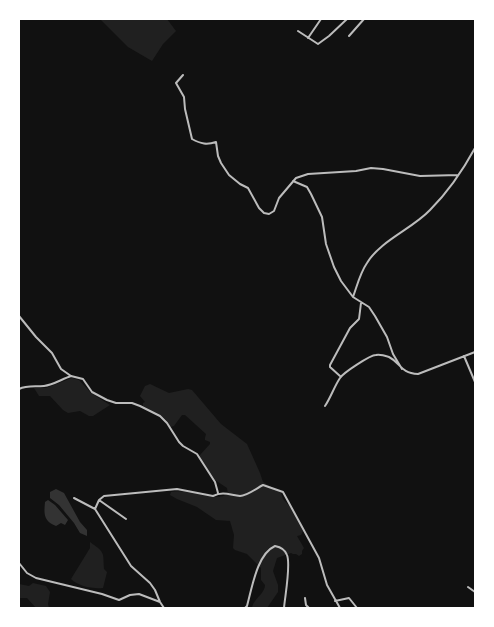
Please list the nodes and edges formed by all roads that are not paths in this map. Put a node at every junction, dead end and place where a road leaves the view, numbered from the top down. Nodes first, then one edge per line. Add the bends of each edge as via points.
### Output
1 (321, 19) edge
2 (347, 19) edge
3 (364, 19) edge
4 (298, 31) dead end
5 (349, 36) dead end
6 (308, 38) junction
7 (183, 75) dead end
8 (475, 148) edge
9 (458, 175) junction
10 (294, 181) junction
11 (353, 297) junction
12 (361, 303) junction
13 (19, 316) edge
14 (475, 352) edge
15 (464, 356) junction
16 (402, 369) junction
17 (71, 376) junction
18 (340, 376) junction
19 (475, 382) edge
20 (19, 389) edge
21 (325, 406) dead end
22 (218, 493) junction
23 (74, 498) dead end
24 (99, 500) junction
25 (95, 509) junction
26 (126, 519) dead end
27 (19, 564) edge
28 (468, 587) dead end
29 (475, 592) edge
30 (305, 598) dead end
31 (160, 602) junction
32 (336, 602) junction
33 (164, 608) edge
34 (245, 608) edge
35 (284, 608) edge
36 (309, 608) edge
37 (340, 608) edge
38 (357, 608) edge

1 - 6 street
2 - 6 street via 318,44
3 - 5 street
4 - 6 street
7 - 10 street via 176,83 184,97 192,139 208,144 216,142 218,156 229,175 248,188 264,213 274,211 279,198
8 - 9 street
9 - 10 street via 420,176 372,168 308,174
9 - 11 street via 430,210 380,248 367,262
10 - 11 street via 307,187 311,194 322,217 326,244 334,267
11 - 12 street
12 - 16 street via 369,307 375,316
12 - 18 street via 359,319 350,328 330,365
13 - 17 street via 52,352 61,370
14 - 15 street
15 - 16 street via 418,374
15 - 19 street
16 - 18 street via 389,357 376,354
17 - 20 street via 50,385
17 - 22 street via 83,379 92,392 107,400 132,403 160,416 179,442 197,454 215,482
18 - 21 street
22 - 24 street via 213,496 176,489 104,496
22 - 32 street via 242,496 263,485 283,492 319,558 327,585
23 - 25 street
24 - 25 street
24 - 26 street
25 - 31 street via 131,566 156,590
27 - 31 street via 36,578 119,600 139,594
28 - 29 street
30 - 36 street
31 - 33 street
32 - 37 street
32 - 38 street via 349,598
34 - 35 street via 261,560 269,549 275,546 282,548 287,554 288,575

